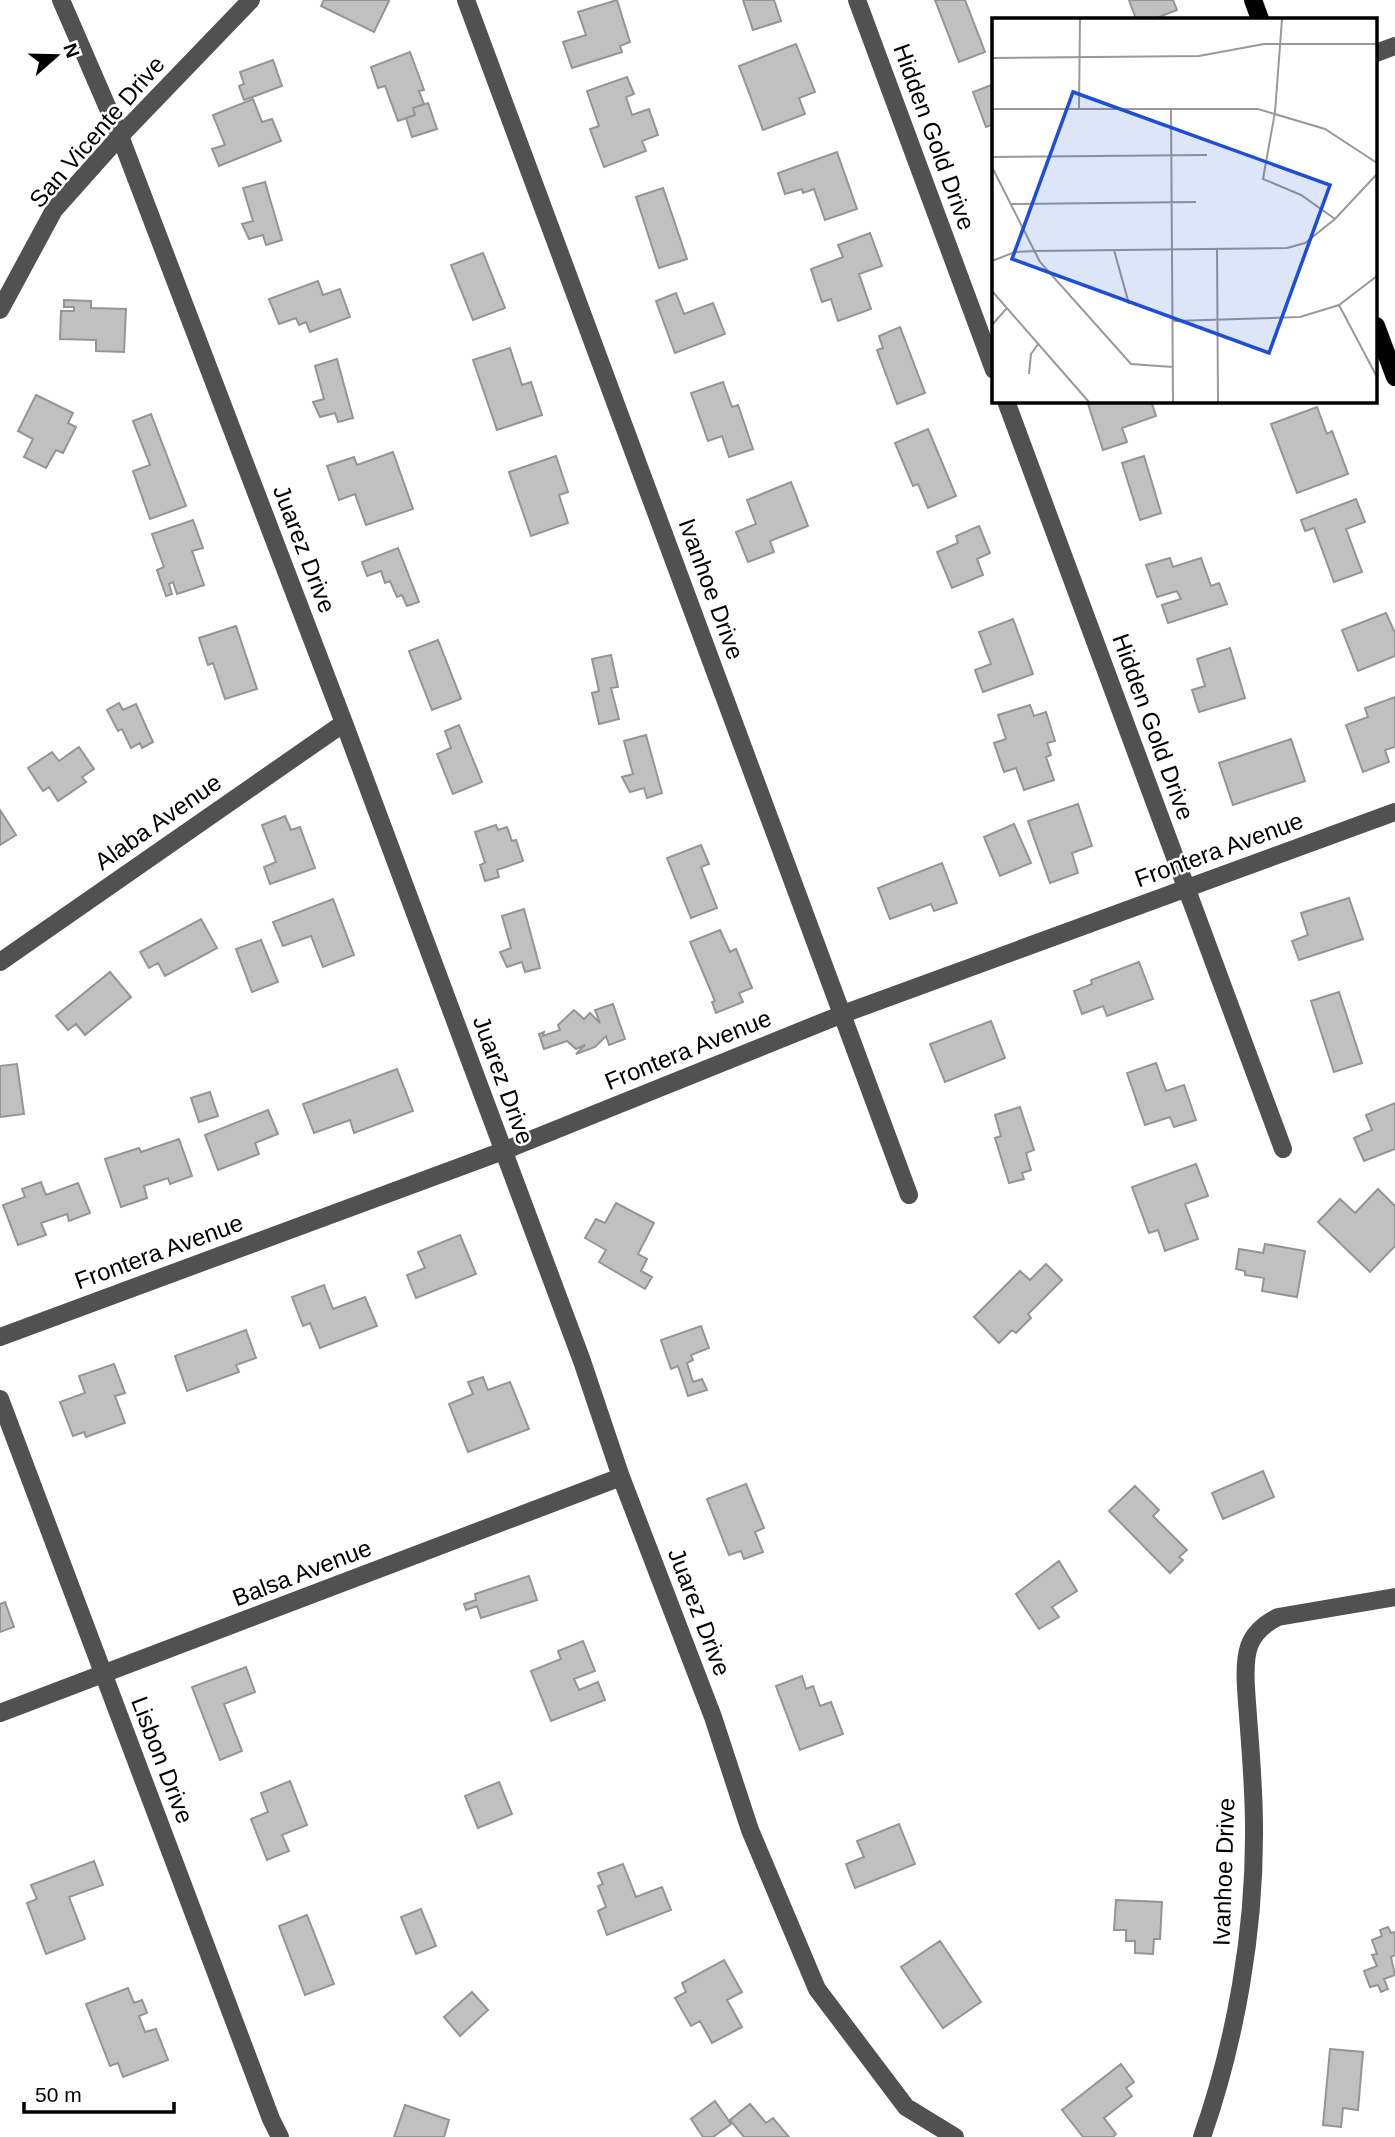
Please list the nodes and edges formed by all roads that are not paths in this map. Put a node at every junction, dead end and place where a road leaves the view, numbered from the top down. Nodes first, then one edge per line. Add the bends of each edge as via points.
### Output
1 (61, 0) edge
2 (251, 0) edge
3 (466, 0) edge
4 (856, 0) edge
5 (1253, 0) edge
6 (1260, 18) edge
7 (1395, 46) edge
8 (1378, 52) edge
9 (120, 136) junction
10 (0, 310) edge
11 (1378, 331) edge
12 (992, 365) edge
13 (1395, 377) edge
14 (1006, 402) edge
15 (344, 723) junction
16 (1395, 813) edge
17 (1187, 887) junction
18 (0, 962) edge
19 (843, 1014) junction
20 (1283, 1149) dead end
21 (503, 1151) junction
22 (909, 1195) dead end
23 (0, 1337) edge
24 (0, 1399) edge
25 (621, 1477) junction
26 (1395, 1597) edge
27 (104, 1675) junction
28 (0, 1713) edge
29 (280, 2137) edge
30 (955, 2137) edge
31 (1202, 2137) edge

1 - 9 street, Juarez Drive
2 - 9 street, San Vicente Drive
3 - 19 street, Ivanhoe Drive
4 - 12 street, Hidden Gold Drive
5 - 6 main road
7 - 8 street
9 - 10 street, San Vicente Drive via 54,210
9 - 15 street, Juarez Drive
11 - 13 main road
14 - 17 street, Hidden Gold Drive
15 - 18 street, Alaba Avenue
15 - 21 street, Juarez Drive
16 - 17 street, Frontera Avenue
17 - 19 street, Frontera Avenue
17 - 20 street, Hidden Gold Drive
19 - 21 street, Frontera Avenue
19 - 22 street, Ivanhoe Drive
21 - 23 street, Frontera Avenue
21 - 25 street, Juarez Drive
24 - 27 street, Lisbon Drive
25 - 27 street, Balsa Avenue
25 - 30 street, Juarez Drive via 713,1717 750,1830 817,1989 906,2107
26 - 31 street, Ivanhoe Drive via 1278,1616 1250,1639 1245,1675 1254,1828 1247,1951 1217,2095
27 - 28 street, Balsa Avenue
27 - 29 street, Lisbon Drive

